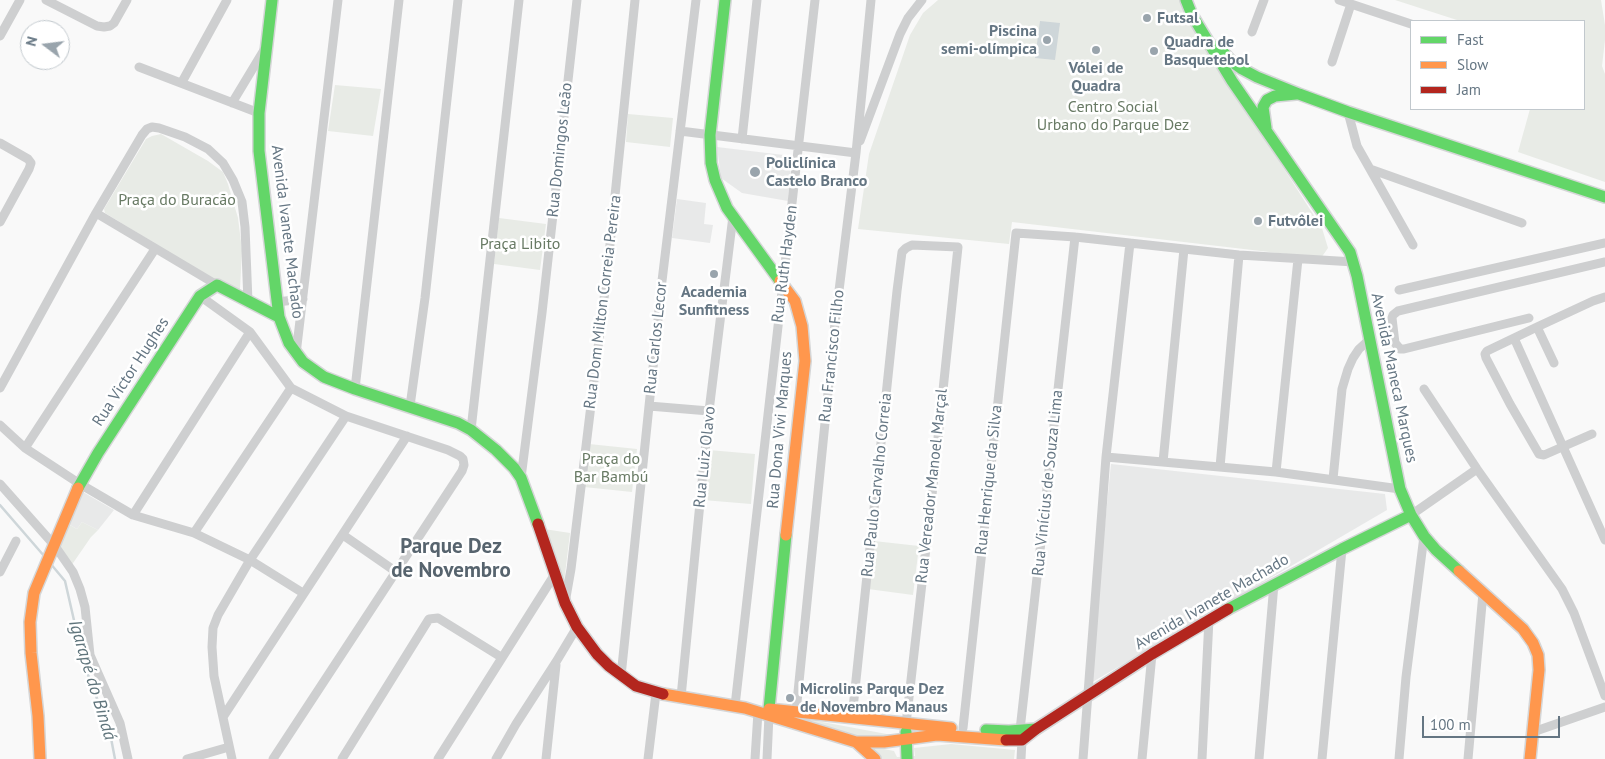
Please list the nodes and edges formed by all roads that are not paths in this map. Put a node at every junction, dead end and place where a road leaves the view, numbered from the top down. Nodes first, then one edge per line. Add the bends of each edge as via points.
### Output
1 (20, 0) edge
2 (46, 0) edge
3 (127, 0) edge
4 (227, 0) edge
5 (272, 0) edge
6 (338, 0) edge
7 (399, 0) edge
8 (458, 0) edge
9 (519, 0) edge
10 (576, 0) edge
11 (635, 0) edge
12 (696, 0) edge
13 (725, 0) edge
14 (757, 0) edge
15 (815, 0) edge
16 (871, 0) edge
17 (922, 0) edge
18 (1186, 0) edge
19 (1192, 0) edge
20 (1264, 0) edge
21 (1339, 0) edge
22 (1351, 4) junction
23 (1410, 24) edge
24 (1252, 32) dead end
25 (0, 36) edge
26 (268, 44) junction
27 (1332, 62) dead end
28 (139, 67) dead end
29 (182, 82) junction
30 (1299, 94) junction
31 (232, 103) junction
32 (1348, 112) junction
33 (259, 113) junction
34 (680, 131) junction
35 (1267, 133) junction
36 (710, 135) junction
37 (742, 139) junction
38 (0, 143) edge
39 (799, 146) junction
40 (856, 153) junction
41 (1370, 169) junction
42 (1605, 198) edge
43 (96, 213) junction
44 (733, 216) junction
45 (0, 222) edge
46 (1522, 223) dead end
47 (1075, 237) junction
48 (1130, 243) junction
49 (1605, 243) edge
50 (1413, 246) dead end
51 (155, 249) junction
52 (1184, 249) junction
53 (902, 252) joint
54 (1239, 255) junction
55 (1298, 259) junction
56 (1354, 262) junction
57 (1605, 262) edge
58 (783, 283) junction
59 (217, 285) junction
60 (1399, 290) dead end
61 (200, 296) junction
62 (1605, 298) edge
63 (303, 299) junction
64 (248, 302) junction
65 (277, 302) junction
66 (280, 317) junction
67 (1529, 318) dead end
68 (1536, 327) junction
69 (250, 332) junction
70 (1514, 338) junction
71 (1369, 340) junction
72 (296, 354) junction
73 (1554, 363) dead end
74 (0, 388) edge
75 (291, 388) junction
76 (355, 389) junction
77 (1424, 389) dead end
78 (410, 406) junction
79 (649, 406) junction
80 (709, 411) junction
81 (346, 416) junction
82 (0, 424) edge
83 (471, 430) junction
84 (1592, 434) dead end
85 (407, 436) junction
86 (1564, 446) junction
87 (26, 448) junction
88 (1106, 457) junction
89 (1163, 462) junction
90 (1220, 467) junction
91 (1477, 469) junction
92 (1276, 472) junction
93 (521, 478) junction
94 (1333, 480) junction
95 (0, 484) edge
96 (80, 484) junction
97 (1400, 489) junction
98 (133, 515) junction
99 (1411, 516) junction
100 (194, 533) junction
101 (342, 535) junction
102 (1424, 536) junction
103 (1605, 540) edge
104 (16, 541) dead end
105 (1342, 549) junction
106 (53, 550) junction
107 (250, 560) junction
108 (0, 572) edge
109 (395, 572) junction
110 (555, 574) junction
111 (1274, 584) junction
112 (303, 593) junction
113 (1483, 593) junction
114 (566, 603) junction
115 (1209, 619) junction
116 (577, 627) junction
117 (1152, 654) junction
118 (501, 657) junction
119 (556, 662) junction
120 (621, 676) junction
121 (656, 693) junction
122 (1087, 696) junction
123 (1605, 696) edge
124 (681, 698) junction
125 (735, 706) junction
126 (1605, 707) edge
127 (761, 711) junction
128 (796, 712) junction
129 (831, 716) junction
130 (223, 717) junction
131 (852, 718) junction
132 (906, 724) junction
133 (964, 728) junction
134 (823, 731) junction
135 (1533, 732) junction
136 (1021, 735) junction
137 (906, 739) junction
138 (856, 742) junction
139 (229, 747) junction
140 (906, 758) edge
141 (40, 759) edge
142 (128, 759) edge
143 (187, 759) edge
144 (232, 759) edge
145 (273, 759) edge
146 (342, 759) edge
147 (438, 759) edge
148 (496, 759) edge
149 (546, 759) edge
150 (648, 759) edge
151 (755, 759) edge
152 (767, 759) edge
153 (875, 759) edge
154 (1021, 759) edge
155 (1082, 759) edge
156 (1142, 759) edge
157 (1202, 759) edge
158 (1259, 759) edge
159 (1322, 759) edge
160 (1399, 759) edge
161 (1468, 759) edge
162 (1530, 759) edge

1 - 25 street
2 - 3 street via 104,27 114,23
4 - 29 street
5 - 26 street, Avenida Ivanete Machado
6 - 63 street
7 - 76 street
8 - 78 street
9 - 83 street
10 - 93 street, Rua Domingos Leão
11 - 114 street, Rua Dom Milton Correia Pereira via 607,274
12 - 34 street, Rua Carlos Lecor
13 - 36 street, Rua Dona Vivi Marques
14 - 37 street
15 - 39 street, Rua Ruth Hayden
16 - 40 street, Rua Francisco Filho
17 - 40 street via 900,34
18 - 35 street, Avenida Maneca Marques via 1232,81
19 - 30 street via 1231,61 1257,77
20 - 24 street
21 - 22 street
22 - 23 street
22 - 27 street
26 - 31 street
26 - 33 street, Avenida Ivanete Machado
28 - 29 street
29 - 31 street
30 - 32 street
30 - 35 street via 1267,100 1263,107
31 - 33 street
32 - 41 street via 1357,146
32 - 42 street
33 - 65 street, Avenida Ivanete Machado via 260,169
34 - 36 street
34 - 79 street, Rua Carlos Lecor
35 - 56 street, Avenida Maneca Marques via 1345,243
36 - 37 street
36 - 44 street, Rua Dona Vivi Marques via 715,180
37 - 39 street
38 - 45 street via 31,163
39 - 40 street
39 - 58 street, Rua Ruth Hayden
40 - 128 street, Rua Francisco Filho
41 - 46 street
41 - 50 street
43 - 51 street
43 - 64 street via 142,135 152,127 185,137 208,149 223,162 242,202
43 - 74 street
44 - 58 street, Rua Dona Vivi Marques
44 - 80 street, Rua Luiz Olavo
47 - 48 street
47 - 133 street, Rua Henrique da Silva via 1016,233
47 - 136 street, Rua Vinícius de Souza Lima
48 - 52 street
48 - 88 street
49 - 60 street
51 - 59 street
51 - 87 street
52 - 54 street
52 - 89 street
53 - 131 street, Rua Paulo Carvalho Correia
53 - 132 street, Rua Vereador Manoel Marçal via 912,245 958,247
54 - 55 street
54 - 90 street
55 - 56 street
55 - 92 street
56 - 71 street, Avenida Maneca Marques
57 - 67 street via 1398,311 1392,318 1395,343 1400,349
58 - 125 street, Rua Ruth Hayden
58 - 127 street, Rua Dona Vivi Marques via 798,310 805,361 776,632
59 - 61 street, Rua Victor Hughes
59 - 64 street
61 - 69 street
61 - 96 street, Rua Victor Hughes
62 - 68 street
63 - 65 street
63 - 72 street
64 - 66 street
65 - 66 street, Avenida Ivanete Machado
66 - 72 street, Avenida Ivanete Machado via 283,331
68 - 70 street
68 - 73 street
69 - 75 street
69 - 98 street
70 - 86 street
70 - 86 street via 1487,351 1486,358 1539,454
71 - 94 street via 1353,358 1342,389
71 - 97 street, Avenida Maneca Marques
72 - 76 street, Avenida Ivanete Machado via 312,370
75 - 81 street
75 - 100 street
76 - 78 street, Avenida Ivanete Machado
77 - 91 street
78 - 83 street, Avenida Ivanete Machado
79 - 80 street
79 - 120 street, Rua Carlos Lecor
80 - 124 street, Rua Luiz Olavo
81 - 85 street
81 - 107 street
82 - 87 street
83 - 93 street, Avenida Ivanete Machado via 496,450
84 - 86 street
85 - 101 street
85 - 109 street via 460,456 464,465
86 - 103 street
87 - 96 street
88 - 89 street
88 - 122 street
89 - 90 street
90 - 92 street
91 - 99 street
91 - 123 street via 1562,589
92 - 94 street
93 - 110 street, Avenida Ivanete Machado
94 - 97 street
95 - 106 street
96 - 98 street
96 - 106 street, Rua Victor Hughes
97 - 99 street, Avenida Maneca Marques
98 - 100 street
99 - 102 street, Avenida Maneca Marques
99 - 105 street, Avenida Ivanete Machado
100 - 107 street
101 - 109 street
101 - 112 street
102 - 113 street, Avenida Maneca Marques
102 - 160 street
104 - 108 street
105 - 111 street, Avenida Ivanete Machado
105 - 159 street
106 - 141 street, Rua Victor Hughes via 34,593 30,622
106 - 142 street via 74,572 85,608 90,655 120,723
107 - 112 street
107 - 130 street via 213,628 214,676
109 - 145 street
110 - 114 street, Avenida Ivanete Machado
110 - 118 street
111 - 115 street, Avenida Ivanete Machado
111 - 158 street
112 - 130 street
113 - 135 street, Avenida Maneca Marques via 1523,629 1538,655
113 - 161 street
114 - 116 street, Avenida Ivanete Machado
115 - 117 street, Avenida Ivanete Machado
115 - 157 street
116 - 119 street
116 - 120 street, Avenida Ivanete Machado via 597,654
117 - 122 street, Avenida Ivanete Machado
117 - 156 street
118 - 146 street via 438,618 429,619
118 - 147 street
119 - 148 street
119 - 149 street
120 - 121 street, Avenida Ivanete Machado
121 - 124 street, Avenida Ivanete Machado
121 - 150 street
122 - 136 street, Avenida Ivanete Machado
122 - 155 street
124 - 125 street, Avenida Ivanete Machado
125 - 127 street, Avenida Ivanete Machado
126 - 135 street
127 - 128 street, Avenida Ivanete Machado
127 - 134 street, Avenida Ivanete Machado
127 - 151 street
127 - 152 street
128 - 129 street, Avenida Ivanete Machado
129 - 131 street, Avenida Ivanete Machado
129 - 134 street
130 - 139 street
131 - 132 street, Avenida Ivanete Machado
132 - 133 street, Avenida Ivanete Machado
132 - 137 street
133 - 136 street, Avenida Ivanete Machado
134 - 138 street, Avenida Ivanete Machado
135 - 162 street, Avenida Maneca Marques
136 - 137 street, Avenida Ivanete Machado via 996,739 950,735
136 - 154 street, Rua Vinícius de Souza Lima
137 - 138 street, Avenida Ivanete Machado
137 - 140 street
138 - 153 street
139 - 143 street
139 - 144 street

